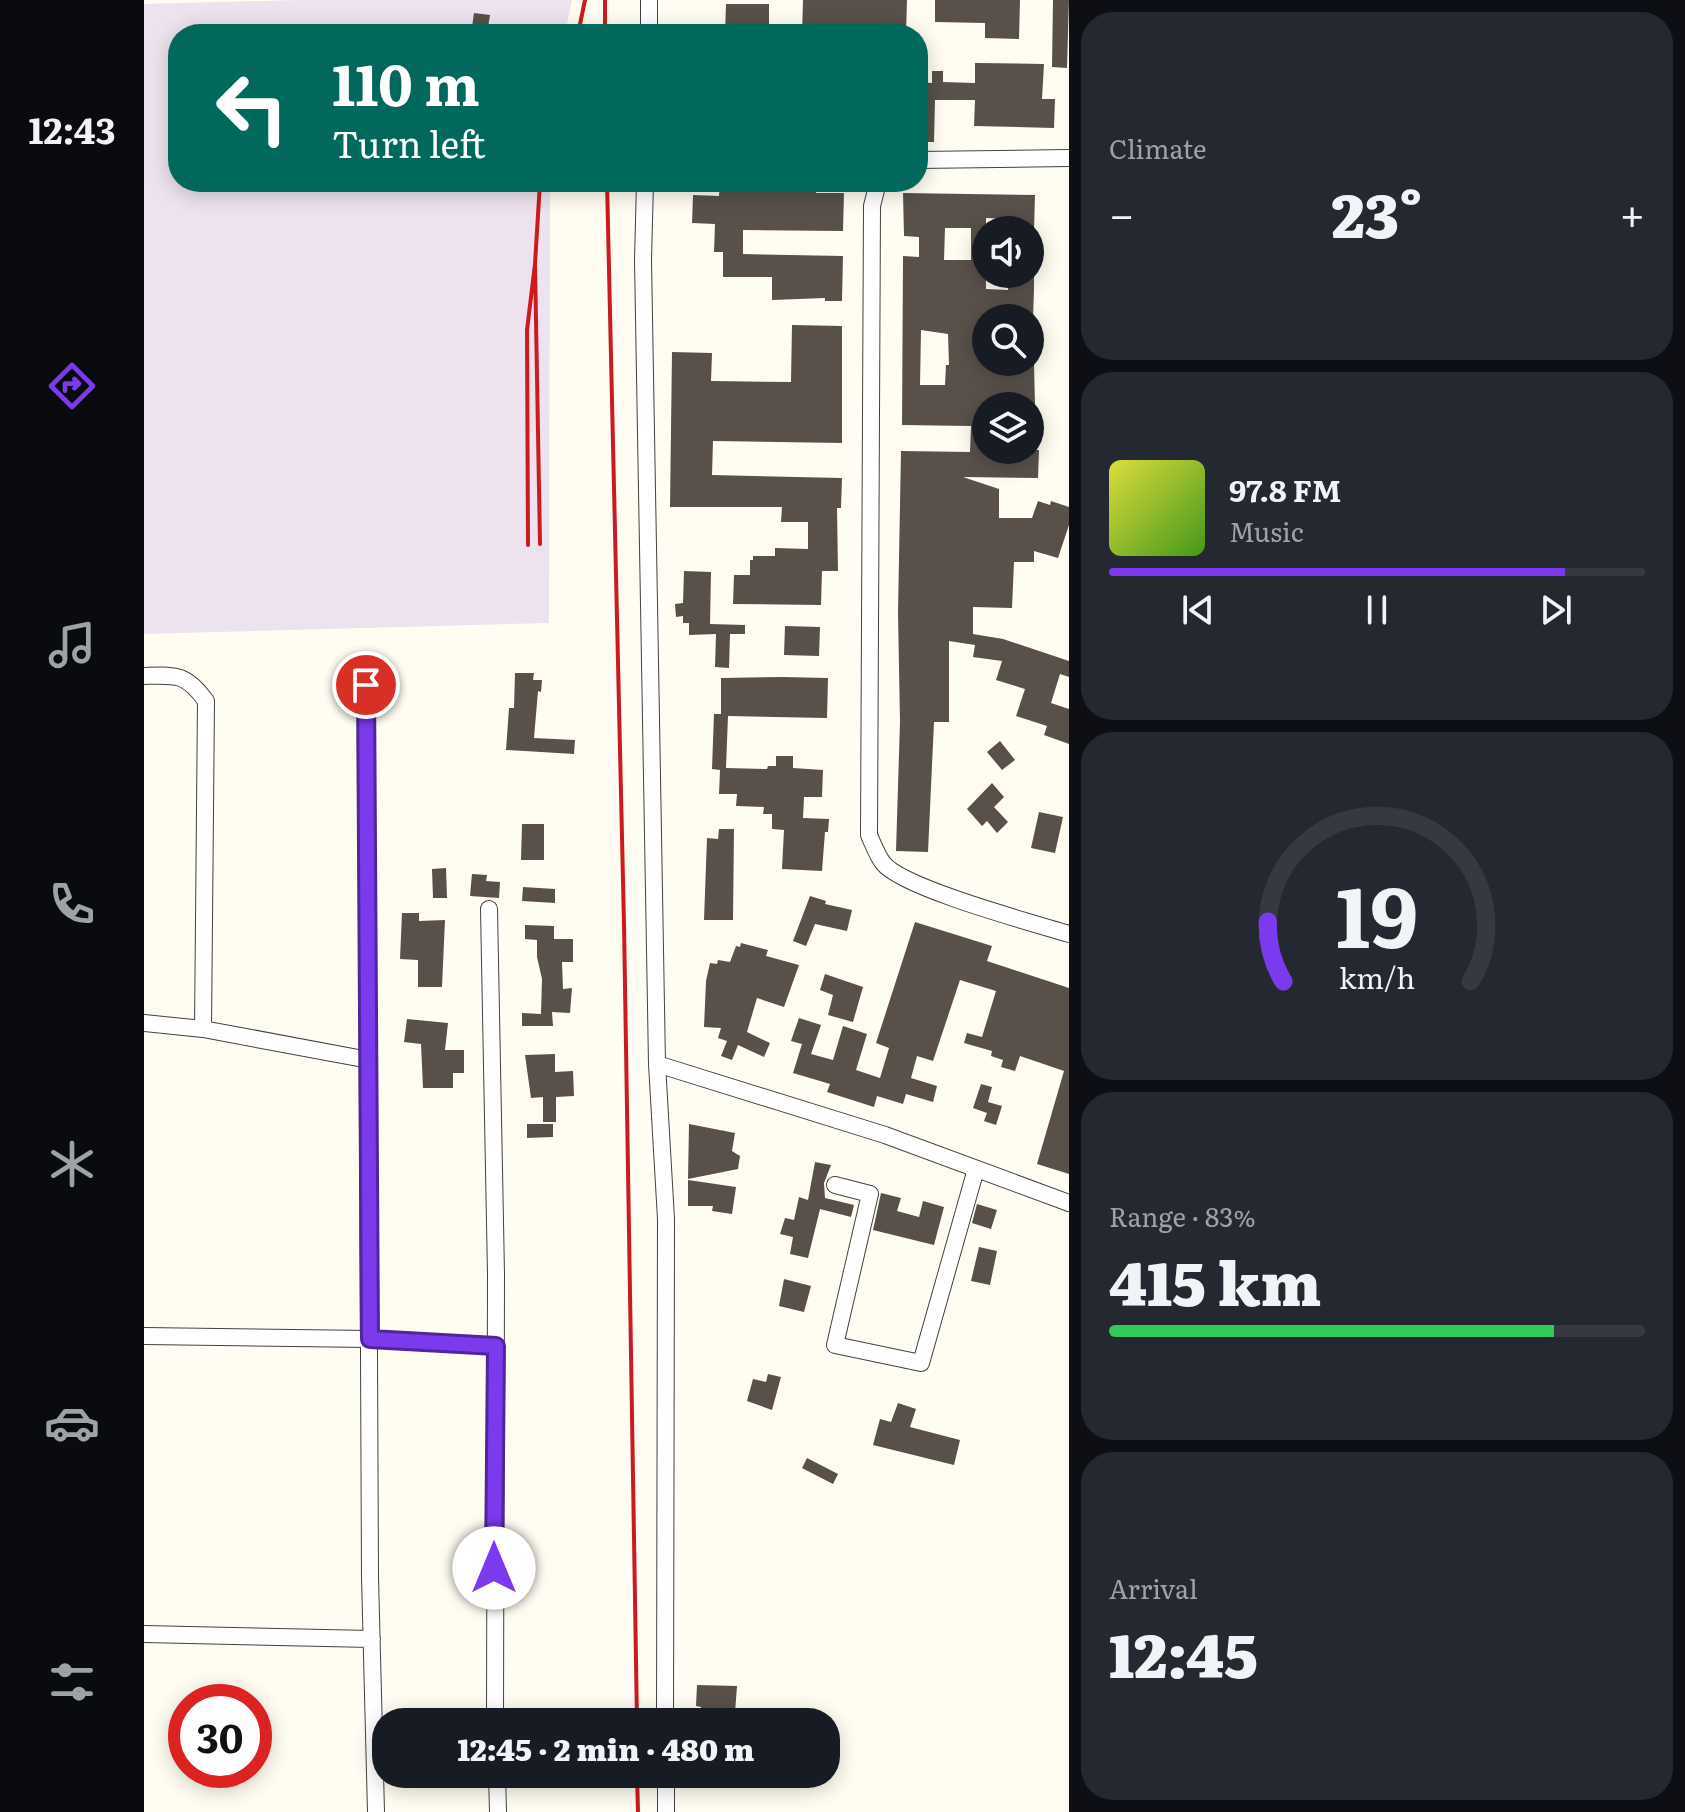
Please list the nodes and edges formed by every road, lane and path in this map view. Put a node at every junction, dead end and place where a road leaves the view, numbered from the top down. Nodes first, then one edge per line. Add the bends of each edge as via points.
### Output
1 (649, 0) edge
2 (649, 24) edge
3 (1069, 158) edge
4 (928, 160) edge
5 (645, 192) edge
6 (876, 192) edge
7 (144, 676) edge
8 (366, 685) dead end
9 (489, 909) dead end
10 (1069, 934) edge
11 (144, 1023) edge
12 (203, 1029) junction
13 (369, 1060) junction
14 (657, 1064) junction
15 (976, 1169) junction
16 (835, 1185) dead end
17 (1069, 1203) edge
18 (144, 1336) edge
19 (370, 1339) junction
20 (496, 1346) junction
21 (144, 1634) edge
22 (372, 1639) junction
23 (495, 1708) edge
24 (665, 1708) edge
25 (497, 1788) edge
26 (666, 1788) edge
27 (376, 1812) edge
28 (498, 1812) edge
29 (666, 1812) edge

1 - 2 street
3 - 4 street
5 - 14 street
6 - 10 street via 869,835 884,865 904,878
7 - 12 street via 181,676 206,701
8 - 13 street
9 - 20 street
11 - 12 street
12 - 13 street
13 - 19 street
14 - 15 street
14 - 24 street via 666,1219
15 - 16 street via 921,1363 835,1345 870,1194
15 - 17 street
18 - 19 street
19 - 20 street
19 - 22 street
20 - 23 street
21 - 22 street
22 - 27 street
25 - 28 street
26 - 29 street

